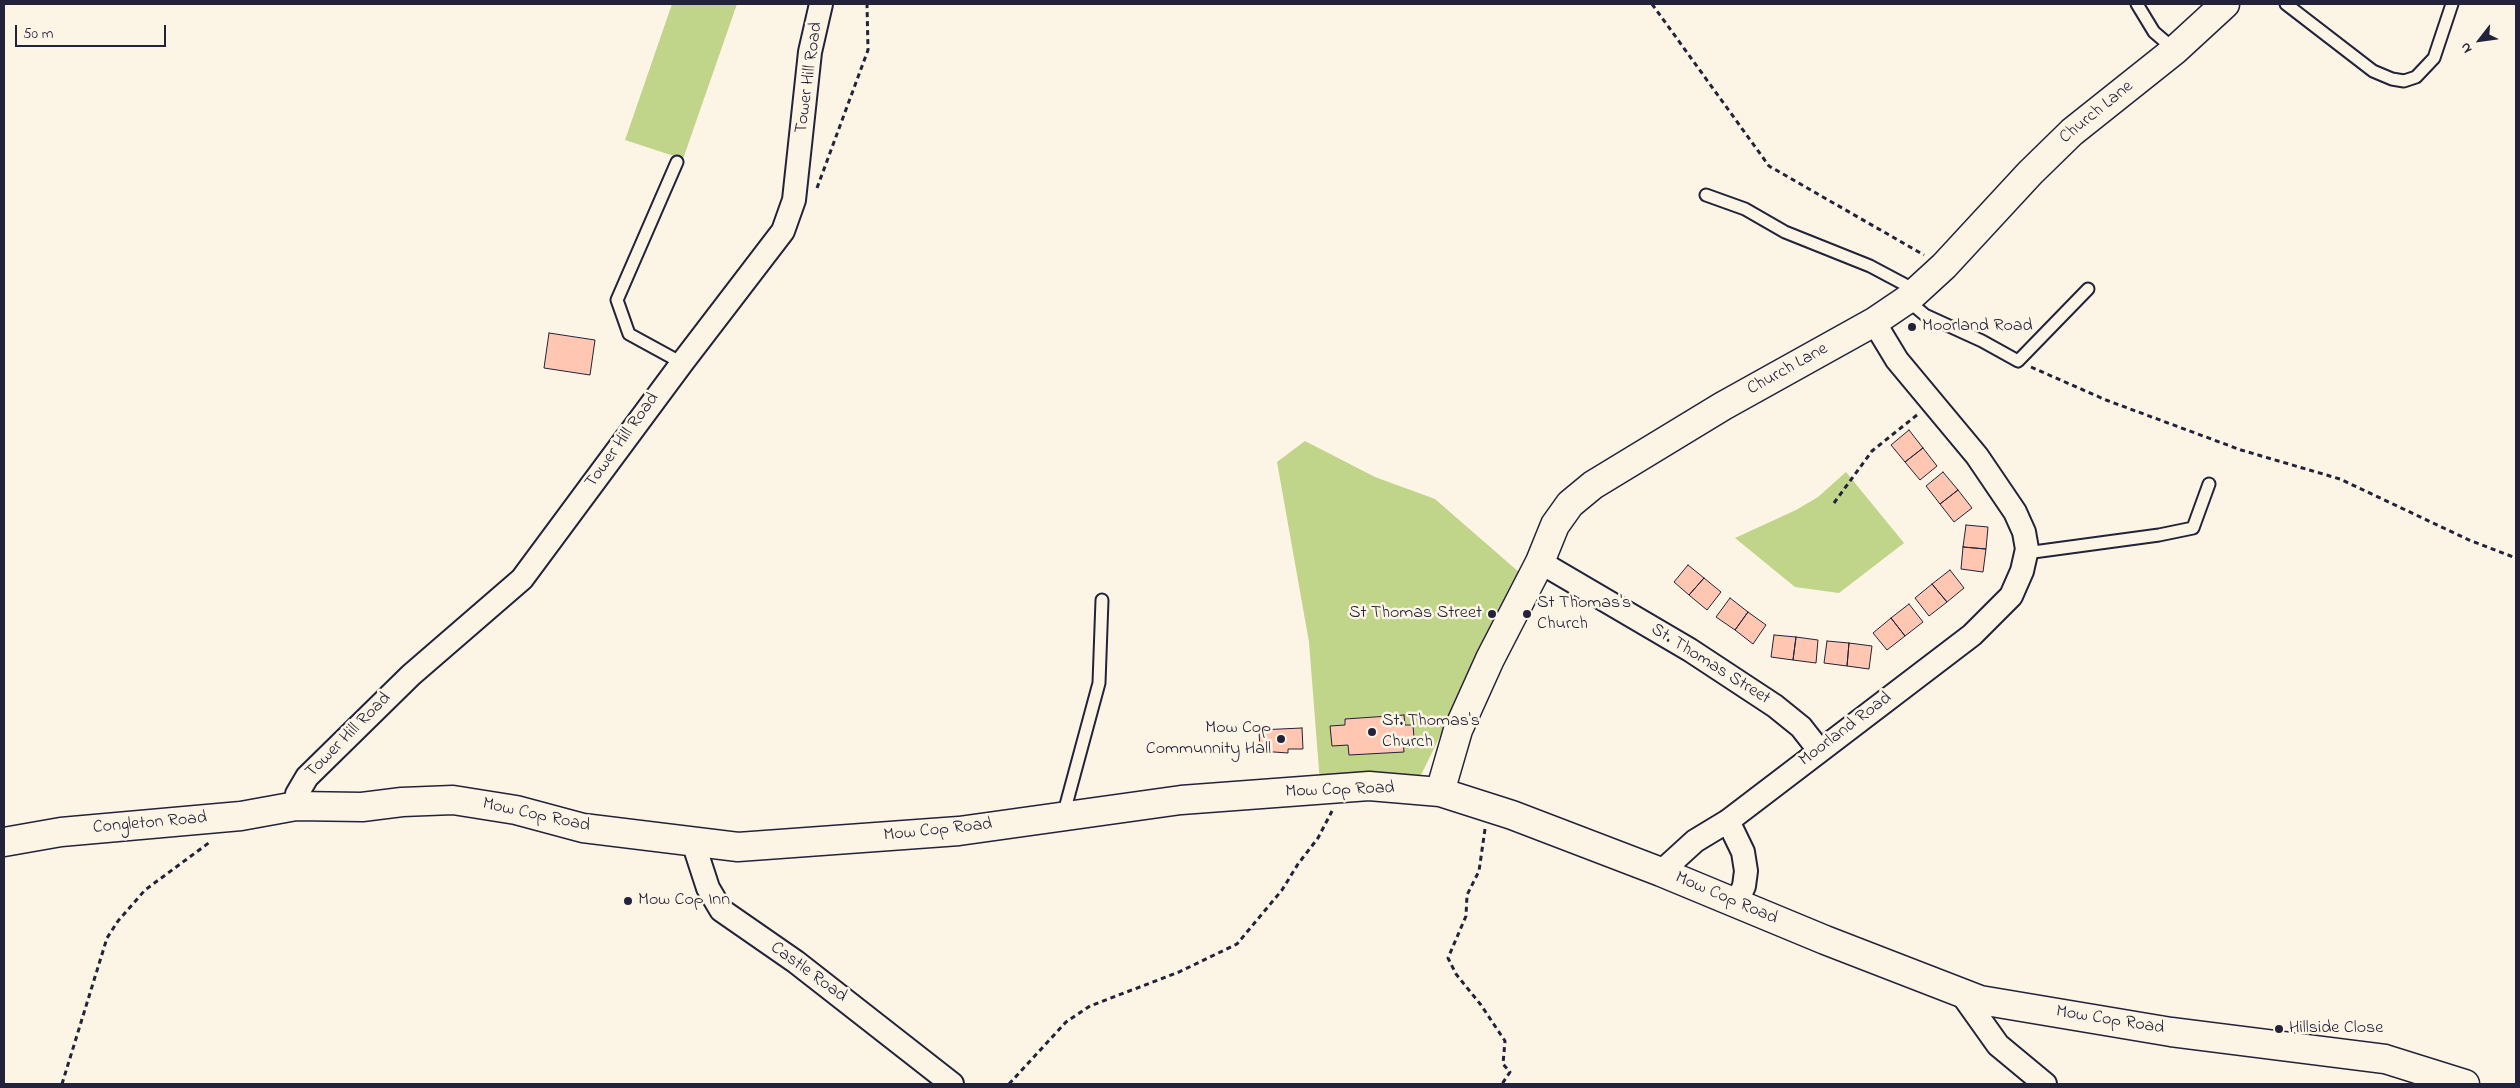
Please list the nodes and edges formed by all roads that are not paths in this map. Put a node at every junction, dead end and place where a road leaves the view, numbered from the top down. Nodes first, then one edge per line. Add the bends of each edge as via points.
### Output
1 (821, 4) edge
2 (2137, 4) edge
3 (2225, 4) edge
4 (2286, 4) edge
5 (2452, 4) edge
6 (2175, 50) junction
7 (676, 162) dead end
8 (1706, 195) dead end
9 (2088, 288) dead end
10 (1912, 295) junction
11 (1874, 322) junction
12 (682, 362) junction
13 (2209, 484) dead end
14 (2026, 553) junction
15 (1540, 562) junction
16 (1102, 600) dead end
17 (1820, 750) junction
18 (1440, 792) junction
19 (296, 806) junction
20 (1064, 816) junction
21 (1728, 821) junction
22 (4, 842) edge
23 (693, 842) junction
24 (1661, 872) junction
25 (1736, 904) junction
26 (1961, 993) junction
27 (2448, 1082) edge
28 (952, 1084) edge
29 (2045, 1084) edge

1 - 12 street, Tower Hill Road via 810,52 794,200 783,231
2 - 6 lane via 2154,32
3 - 6 street, Church Lane
4 - 5 lane via 2373,71 2392,80 2404,81 2416,77 2434,58
6 - 10 street, Church Lane via 2072,132 1944,266
7 - 12 lane via 617,300 629,334
8 - 10 lane via 1745,209 1785,232 1870,266
9 - 10 lane via 2018,361 1925,315
10 - 11 street, Church Lane
11 - 14 street, Moorland Road via 1897,360 1976,456 2016,512 2024,532
11 - 15 street, Church Lane via 1723,406 1592,485 1570,504 1555,525
12 - 19 street, Tower Hill Road via 522,579 410,675 306,777 297,794
13 - 14 lane via 2193,528
14 - 17 street, Moorland Road via 2011,596 1972,635
15 - 17 street, St. Thomas Street via 1690,650 1775,706 1801,726
15 - 18 street, Church Lane via 1458,730
16 - 20 lane via 1099,683
17 - 21 street, Moorland Road
18 - 20 street, Mow Cop Road via 1369,786 1181,800
18 - 24 street, Mow Cop Road
19 - 22 street, Congleton Road via 241,816 61,832
19 - 23 street, Mow Cop Road via 362,807 453,800 516,810 583,828
20 - 23 street, Mow Cop Road via 960,831 738,847
21 - 24 street, Moorland Road via 1695,841
21 - 25 street via 1743,852 1746,871
23 - 28 street, Castle Road via 708,888 721,910 796,962
24 - 25 street, Mow Cop Road
25 - 26 street, Mow Cop Road
26 - 27 street, Mow Cop Road via 2008,1005 2171,1032 2386,1059
26 - 29 street via 1998,1045

